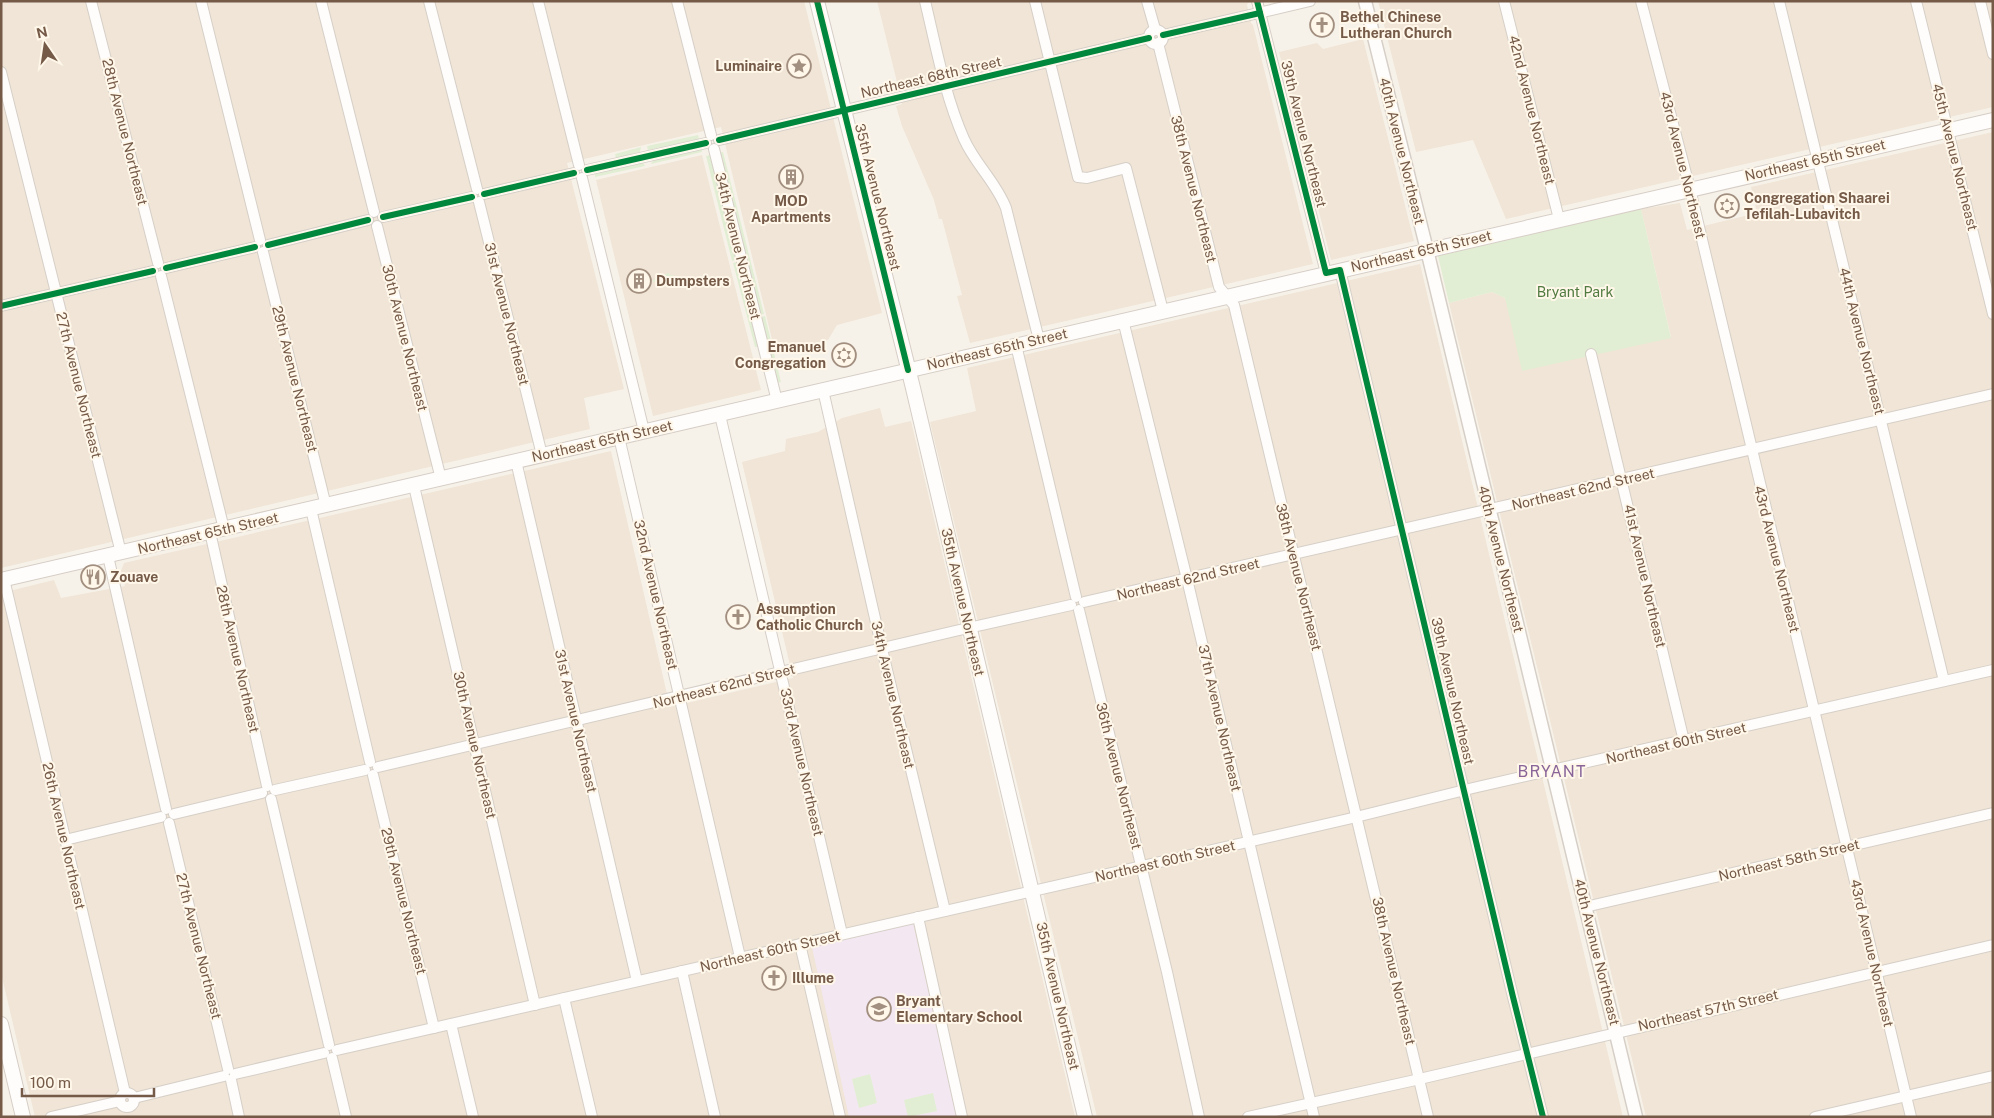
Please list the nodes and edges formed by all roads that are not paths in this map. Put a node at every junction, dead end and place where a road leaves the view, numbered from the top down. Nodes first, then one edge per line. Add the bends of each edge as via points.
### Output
1 (91, 1) edge
2 (201, 1) edge
3 (321, 1) edge
4 (429, 1) edge
5 (538, 1) edge
6 (677, 1) edge
7 (817, 1) edge
8 (925, 1) edge
9 (1035, 1) edge
10 (1148, 1) edge
11 (1257, 1) edge
12 (1310, 1) edge
13 (1365, 1) edge
14 (1504, 1) edge
15 (1642, 1) edge
16 (1779, 1) edge
17 (1916, 1) edge
18 (1980, 1) edge
19 (1260, 13) junction
20 (1156, 37) junction
21 (1993, 54) edge
22 (1050, 62) junction
23 (1, 72) edge
24 (946, 85) junction
25 (844, 110) junction
26 (1993, 120) edge
27 (1949, 130) junction
28 (713, 142) junction
29 (1818, 160) junction
30 (580, 172) junction
31 (1690, 189) junction
32 (478, 195) junction
33 (376, 219) junction
34 (1559, 219) junction
35 (262, 246) junction
36 (1427, 250) junction
37 (160, 269) junction
38 (1333, 271) junction
39 (56, 293) junction
40 (1227, 296) junction
41 (1, 306) edge
42 (1163, 311) junction
43 (1993, 314) edge
44 (1123, 320) junction
45 (1038, 340) junction
46 (1016, 345) junction
47 (1591, 354) dead end
48 (908, 370) junction
49 (823, 390) junction
50 (1993, 394) edge
51 (777, 401) junction
52 (720, 415) junction
53 (1881, 420) junction
54 (644, 431) junction
55 (619, 437) junction
56 (1751, 450) junction
57 (542, 455) junction
58 (516, 461) junction
59 (441, 479) junction
60 (1622, 480) junction
61 (414, 486) junction
62 (326, 506) junction
63 (311, 509) junction
64 (1489, 511) junction
65 (224, 529) junction
66 (1402, 530) junction
67 (210, 532) junction
68 (114, 554) junction
69 (1293, 554) junction
70 (1187, 579) junction
71 (3, 580) edge
72 (1077, 604) junction
73 (969, 628) junction
74 (882, 649) junction
75 (1993, 670) edge
76 (781, 672) junction
77 (1944, 681) junction
78 (679, 697) junction
79 (1814, 710) junction
80 (576, 721) junction
81 (1684, 741) junction
82 (474, 745) junction
83 (372, 768) junction
84 (1552, 772) junction
85 (1463, 791) junction
86 (269, 792) junction
87 (1993, 814) edge
88 (167, 816) junction
89 (1357, 817) junction
90 (65, 840) junction
91 (1249, 842) junction
92 (1846, 847) junction
93 (1142, 866) junction
94 (1033, 891) junction
95 (1585, 907) junction
96 (945, 911) junction
97 (918, 917) junction
98 (842, 934) junction
99 (800, 944) junction
100 (1993, 945) edge
101 (740, 958) junction
102 (682, 971) junction
103 (1876, 972) junction
104 (637, 982) junction
105 (564, 998) junction
106 (535, 1005) junction
107 (1, 1024) edge
108 (451, 1024) junction
109 (434, 1028) junction
110 (1616, 1032) junction
111 (330, 1051) junction
112 (1528, 1053) junction
113 (230, 1075) junction
114 (1993, 1076) edge
115 (1419, 1078) junction
116 (1906, 1096) junction
117 (1310, 1102) junction
118 (128, 1103) edge
119 (23, 1117) edge
120 (51, 1117) edge
121 (239, 1117) edge
122 (346, 1117) edge
123 (473, 1117) edge
124 (592, 1117) edge
125 (715, 1117) edge
126 (840, 1117) edge
127 (962, 1117) edge
128 (1086, 1117) edge
129 (1199, 1117) edge
130 (1248, 1117) edge
131 (1314, 1117) edge
132 (1428, 1117) edge
133 (1543, 1117) edge
134 (1636, 1117) edge
135 (1815, 1117) edge
136 (1911, 1117) edge

1 - 37 street, 28th Avenue Northeast
2 - 35 street, 29th Avenue Northeast
3 - 33 street, 30th Avenue Northeast
4 - 32 street, 31st Avenue Northeast
5 - 30 street
6 - 28 street, 34th Avenue Northeast
7 - 25 main road, 35th Avenue Northeast
8 - 24 street
9 - 22 street
10 - 20 street, 38th Avenue Northeast
11 - 19 street, 39th Avenue Northeast
12 - 19 street, Northeast 68th Street
13 - 36 street, 40th Avenue Northeast
14 - 34 street, 42nd Avenue Northeast
15 - 31 street, 43rd Avenue Northeast
16 - 29 street, 44th Avenue Northeast
17 - 27 street, 45th Avenue Northeast
18 - 21 street
19 - 20 street, Northeast 68th Street
19 - 38 street, 39th Avenue Northeast
20 - 22 street, Northeast 68th Street
20 - 40 street, 38th Avenue Northeast via 1219,287
22 - 24 street, Northeast 68th Street
22 - 42 street via 1078,177 1087,178 1126,168
23 - 39 street, 27th Avenue Northeast
24 - 25 street, Northeast 68th Street
24 - 45 street via 965,141 1006,208
25 - 28 street, Northeast 68th Street
25 - 48 main road, 35th Avenue Northeast
26 - 27 main road, Northeast 65th Street
27 - 29 main road, Northeast 65th Street
27 - 43 street, 45th Avenue Northeast
28 - 30 street, Northeast 68th Street
28 - 51 street, 34th Avenue Northeast
29 - 31 main road, Northeast 65th Street
29 - 53 street, 44th Avenue Northeast
30 - 32 street, Northeast 68th Street
30 - 54 street
31 - 34 main road, Northeast 65th Street
31 - 56 street, 43rd Avenue Northeast
32 - 33 street, Northeast 68th Street
32 - 57 street, 31st Avenue Northeast
33 - 35 street, Northeast 68th Street
33 - 59 street, 30th Avenue Northeast
34 - 36 main road, Northeast 65th Street
35 - 37 street, Northeast 68th Street
35 - 62 street, 29th Avenue Northeast
36 - 38 main road, Northeast 65th Street
36 - 64 street, 40th Avenue Northeast
37 - 39 street, Northeast 68th Street
37 - 65 street, 28th Avenue Northeast
38 - 40 main road, Northeast 65th Street
38 - 66 street, 39th Avenue Northeast
39 - 41 street, Northeast 68th Street
39 - 68 street, 27th Avenue Northeast
40 - 42 main road, Northeast 65th Street
40 - 69 street, 38th Avenue Northeast via 1234,305
42 - 44 main road, Northeast 65th Street
44 - 45 main road, Northeast 65th Street
44 - 70 street, 37th Avenue Northeast
45 - 46 main road, Northeast 65th Street
46 - 48 main road, Northeast 65th Street
46 - 72 street, 36th Avenue Northeast
47 - 60 street, 41st Avenue Northeast
48 - 49 main road, Northeast 65th Street
48 - 73 main road, 35th Avenue Northeast
49 - 51 main road, Northeast 65th Street
49 - 74 street, 34th Avenue Northeast
50 - 53 street, Northeast 62nd Street
51 - 52 main road, Northeast 65th Street
52 - 54 main road, Northeast 65th Street
52 - 76 street, 33rd Avenue Northeast
53 - 56 street, Northeast 62nd Street
53 - 77 street, 44th Avenue Northeast
54 - 55 main road, Northeast 65th Street
55 - 57 main road, Northeast 65th Street
55 - 78 street, 32nd Avenue Northeast
56 - 60 street, Northeast 62nd Street
56 - 79 street, 43rd Avenue Northeast
57 - 58 main road, Northeast 65th Street
58 - 59 main road, Northeast 65th Street
58 - 80 street, 31st Avenue Northeast
59 - 61 main road, Northeast 65th Street
60 - 64 street, Northeast 62nd Street
60 - 81 street, 41st Avenue Northeast
61 - 62 main road, Northeast 65th Street
61 - 82 street, 30th Avenue Northeast
62 - 63 main road, Northeast 65th Street
63 - 65 main road, Northeast 65th Street
63 - 83 street, 29th Avenue Northeast
64 - 66 street, Northeast 62nd Street
64 - 84 street, 40th Avenue Northeast
65 - 67 main road, Northeast 65th Street
66 - 69 street, Northeast 62nd Street
66 - 85 street, 39th Avenue Northeast
67 - 68 main road, Northeast 65th Street
67 - 86 street, 28th Avenue Northeast
68 - 71 main road, Northeast 65th Street
68 - 88 street, 27th Avenue Northeast
69 - 70 street, Northeast 62nd Street
69 - 89 street, 38th Avenue Northeast
70 - 72 street, Northeast 62nd Street
70 - 91 street, 37th Avenue Northeast
71 - 90 street, 26th Avenue Northeast
72 - 73 street, Northeast 62nd Street
72 - 93 street, 36th Avenue Northeast
73 - 74 street, Northeast 62nd Street
73 - 94 main road, 35th Avenue Northeast
74 - 76 street, Northeast 62nd Street
74 - 96 street, 34th Avenue Northeast
75 - 77 street, Northeast 60th Street
76 - 78 street, Northeast 62nd Street
76 - 98 street, 33rd Avenue Northeast
77 - 79 street, Northeast 60th Street
78 - 80 street, Northeast 62nd Street
78 - 101 street, 32nd Avenue Northeast
79 - 81 street, Northeast 60th Street
79 - 92 street, 43rd Avenue Northeast
80 - 82 street, Northeast 62nd Street
80 - 104 street, 31st Avenue Northeast
81 - 84 street, Northeast 60th Street
82 - 83 street, Northeast 62nd Street
82 - 106 street, 30th Avenue Northeast
83 - 86 street, Northeast 62nd Street
83 - 109 street, 29th Avenue Northeast
84 - 85 street, Northeast 60th Street
84 - 95 street, 40th Avenue Northeast
85 - 89 street, Northeast 60th Street
85 - 112 street, 39th Avenue Northeast
86 - 88 street, Northeast 62nd Street
86 - 111 street, 28th Avenue Northeast
87 - 92 street, Northeast 58th Street
88 - 90 street, Northeast 62nd Street
88 - 113 street, 27th Avenue Northeast
89 - 91 street, Northeast 60th Street
89 - 115 street, 38th Avenue Northeast
90 - 118 street, 26th Avenue Northeast
91 - 93 street, Northeast 60th Street
91 - 117 street, 37th Avenue Northeast
92 - 95 street, Northeast 58th Street
92 - 103 street, 43rd Avenue Northeast
93 - 94 street, Northeast 60th Street
93 - 129 street, 36th Avenue Northeast
94 - 96 street, Northeast 60th Street
94 - 128 main road, 35th Avenue Northeast
95 - 110 street, 40th Avenue Northeast
96 - 97 street, Northeast 60th Street
97 - 98 street, Northeast 60th Street
97 - 127 street
98 - 99 street, Northeast 60th Street
99 - 101 street, Northeast 60th Street
99 - 126 street
100 - 103 street, Northeast 57th Street
101 - 102 street, Northeast 60th Street
102 - 104 street, Northeast 60th Street
102 - 125 street
103 - 110 street, Northeast 57th Street
103 - 116 street, 43rd Avenue Northeast
104 - 105 street, Northeast 60th Street
105 - 106 street, Northeast 60th Street
105 - 124 street
106 - 108 street, Northeast 60th Street
107 - 119 main road
108 - 109 street, Northeast 60th Street
108 - 123 street
109 - 111 street, Northeast 60th Street
110 - 112 street, Northeast 57th Street
110 - 134 street, 40th Avenue Northeast
111 - 113 street, Northeast 60th Street
111 - 122 street, 28th Avenue Northeast
112 - 115 street, Northeast 57th Street
112 - 133 street, 39th Avenue Northeast
113 - 118 street, Northeast 60th Street
113 - 121 street, 27th Avenue Northeast
114 - 116 street
115 - 117 street, Northeast 57th Street
115 - 132 street, 38th Avenue Northeast
116 - 135 street
116 - 136 street, 43rd Avenue Northeast
117 - 130 street, Northeast 57th Street
117 - 131 street, 37th Avenue Northeast
118 - 120 street, Northeast 60th Street

